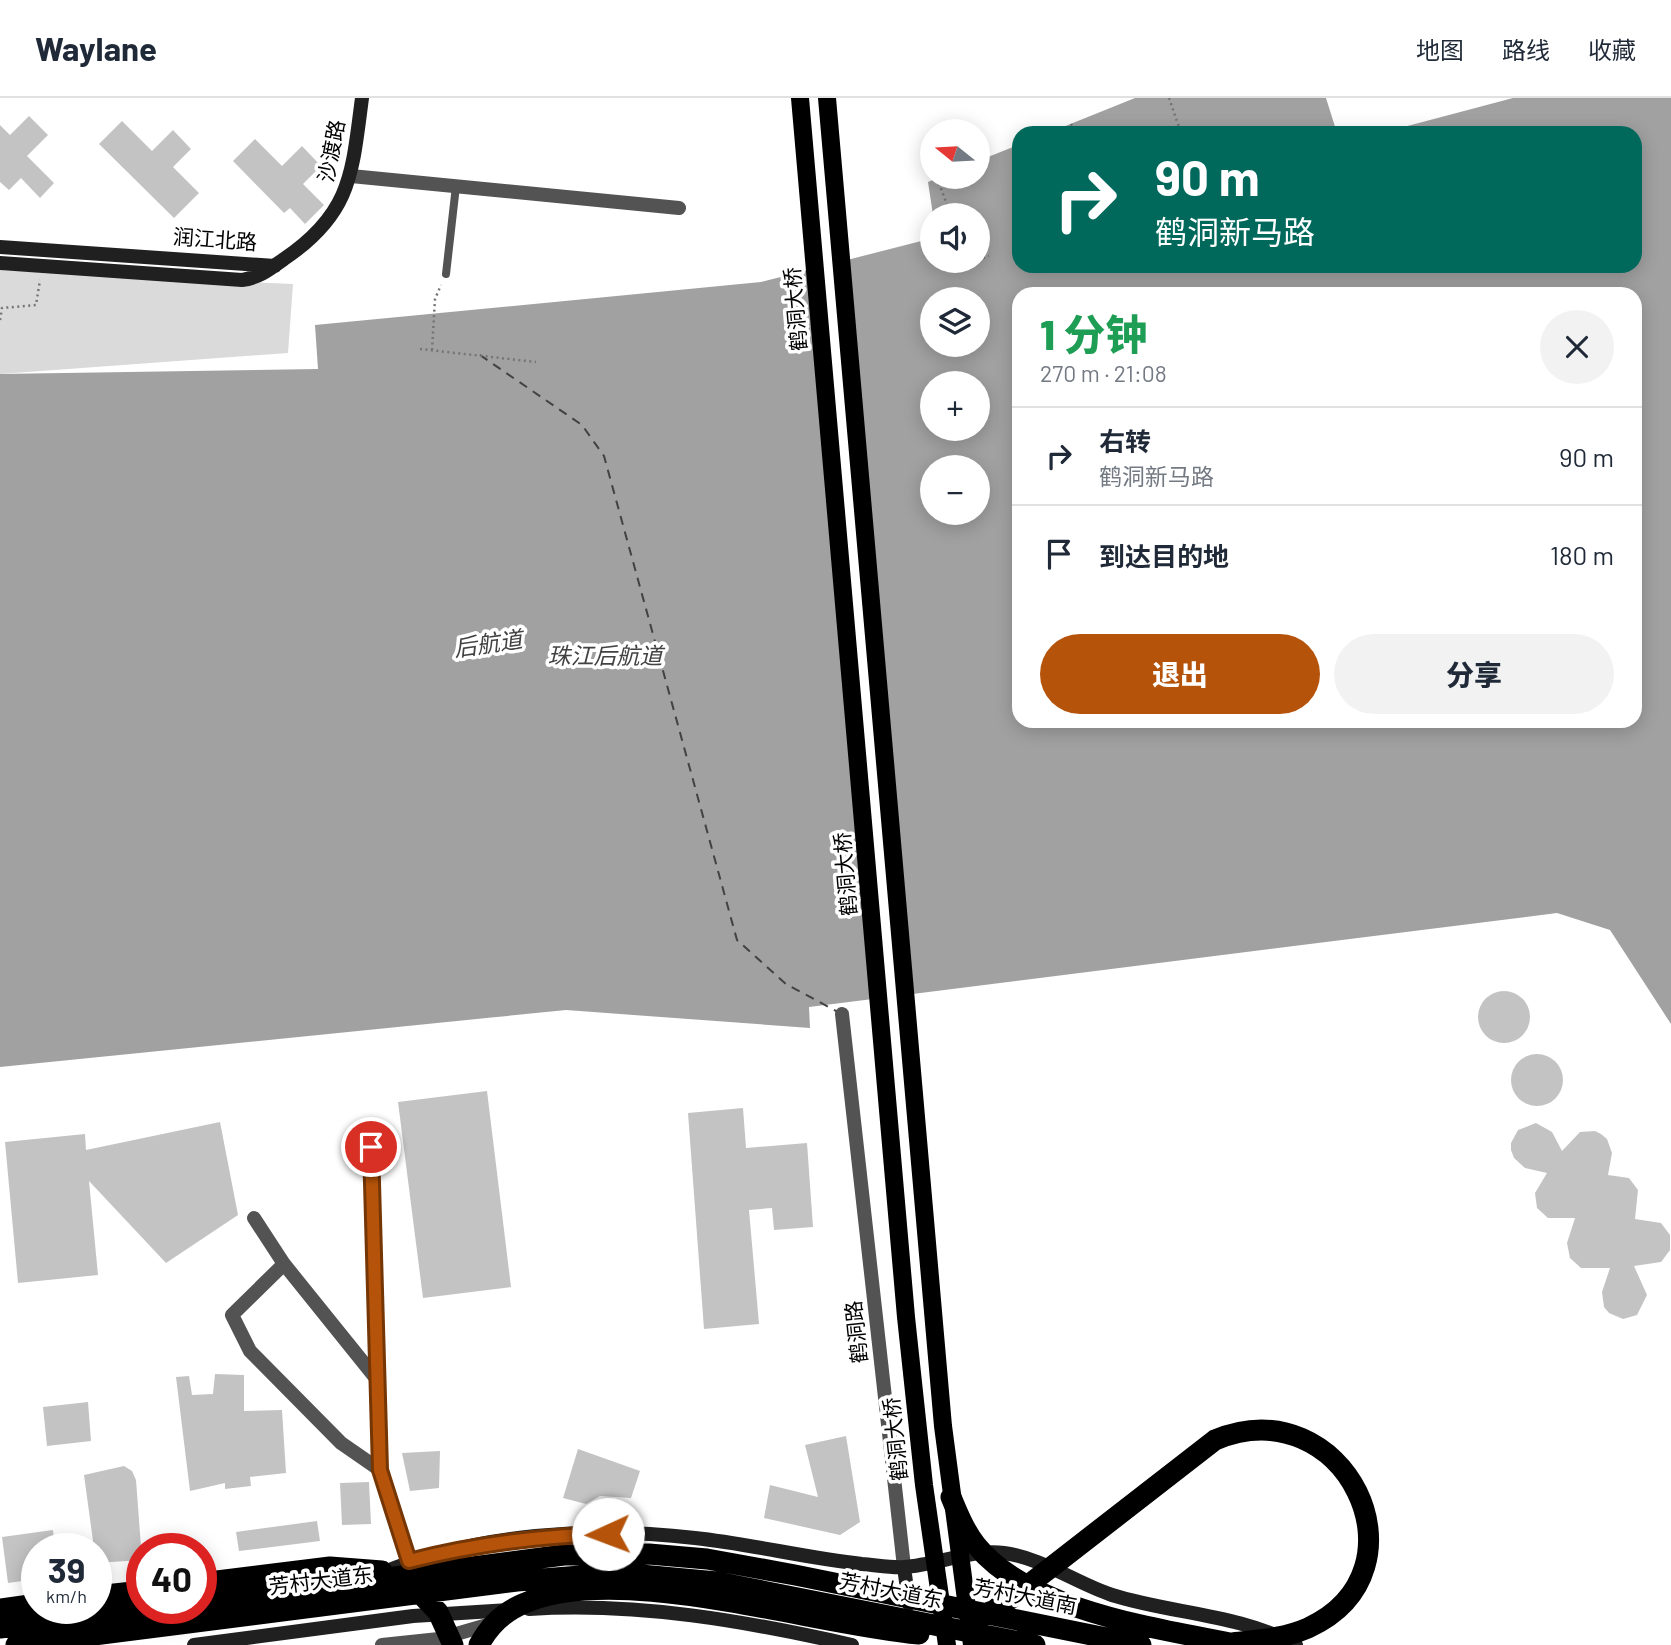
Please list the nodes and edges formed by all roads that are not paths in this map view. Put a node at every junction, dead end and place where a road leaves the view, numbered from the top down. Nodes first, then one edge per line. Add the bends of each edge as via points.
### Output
1 (362, 98) edge
2 (800, 98) edge
3 (827, 98) edge
4 (351, 176) junction
5 (456, 186) junction
6 (679, 208) dead end
7 (0, 247) edge
8 (0, 263) edge
9 (275, 266) junction
10 (446, 274) road end
11 (842, 1014) dead end
12 (371, 1147) dead end
13 (254, 1218) dead end
14 (284, 1264) junction
15 (379, 1382) junction
16 (380, 1470) junction
17 (951, 1497) junction
18 (409, 1561) junction
19 (904, 1567) junction
20 (364, 1580) junction
21 (217, 1581) edge
22 (859, 1588) junction
23 (1112, 1595) junction
24 (217, 1600) edge
25 (21, 1606) edge
26 (551, 1608) junction
27 (0, 1609) edge
28 (126, 1611) edge
29 (913, 1620) junction
30 (0, 1628) edge
31 (1005, 1639) junction
32 (444, 1643) edge
33 (951, 1644) edge
34 (1234, 1644) edge
35 (16, 1645) edge
36 (194, 1645) edge
37 (383, 1645) edge
38 (479, 1645) edge
39 (852, 1645) edge
40 (915, 1645) edge
41 (972, 1645) edge
42 (1035, 1645) edge
43 (1098, 1645) edge
44 (1140, 1645) edge
45 (1296, 1645) edge

1 - 4 street, 沙渡路
2 - 33 main road, 鹤洞大桥 via 906,1317 925,1496
3 - 17 main road
4 - 5 street
4 - 9 street, 沙渡路 via 329,219
5 - 6 street
5 - 10 lane
7 - 9 street, 润江北路
8 - 9 street, 润江北路 via 242,280
11 - 19 street, 鹤洞路
12 - 15 street
13 - 14 street
14 - 15 street
14 - 16 street via 232,1315 250,1351 341,1443
15 - 16 street
16 - 18 street
17 - 34 highway via 977,1546 1007,1573 1042,1595
17 - 41 main road
18 - 19 street, 芳村大道东 via 514,1540 640,1534
18 - 20 street, 芳村大道东
19 - 23 street, 芳村大道东 via 1003,1553 1029,1559
19 - 40 street, 鹤洞路
20 - 22 highway, 芳村大道东 via 564,1555 649,1554 707,1559
20 - 24 highway, 芳村大道东
21 - 32 highway via 330,1567 381,1570 423,1594 438,1612
22 - 33 highway via 923,1612
22 - 44 highway, 芳村大道南
23 - 43 street
23 - 45 street via 1250,1626
25 - 27 highway
26 - 32 street
26 - 36 street via 413,1616
26 - 39 street via 650,1610
28 - 30 highway
29 - 31 highway, 芳村大道东
29 - 34 highway via 963,1623 996,1609 1215,1440 1254,1430 1297,1436 1338,1462 1361,1499 1369,1543 1362,1570 1339,1605 1318,1622 1282,1637
29 - 35 highway, 芳村大道东 via 691,1578 597,1573
31 - 38 highway via 902,1632 692,1597 611,1590 559,1594 522,1604 494,1624
31 - 42 highway
32 - 37 street

